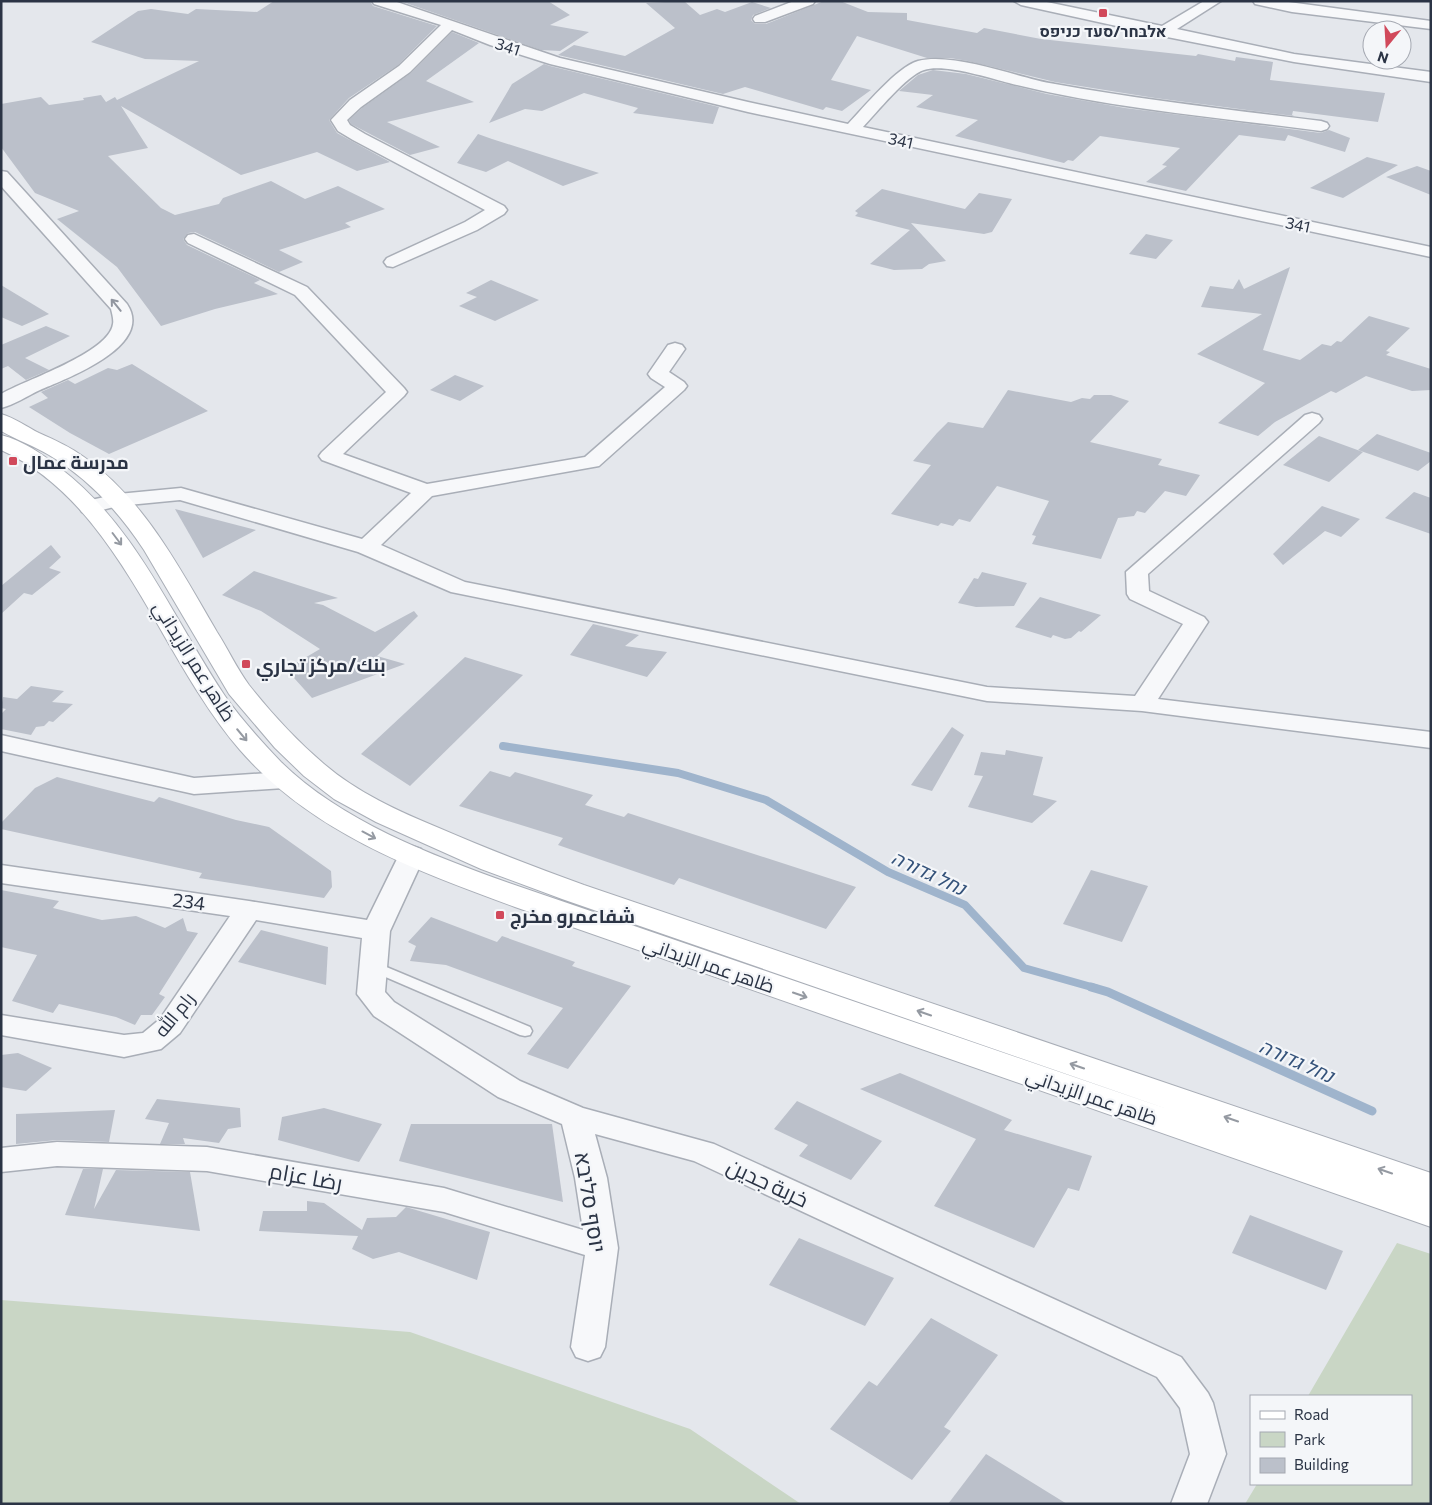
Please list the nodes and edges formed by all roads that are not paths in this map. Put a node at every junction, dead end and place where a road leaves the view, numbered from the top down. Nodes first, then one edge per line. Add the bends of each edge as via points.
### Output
1 (379, 1) edge
2 (808, 1) edge
3 (1021, 1) edge
4 (1214, 1) edge
5 (1260, 1) edge
6 (760, 19) dead end
7 (450, 24) junction
8 (1431, 25) edge
9 (1162, 32) junction
10 (1431, 77) edge
11 (1321, 126) dead end
12 (852, 129) junction
13 (1, 176) edge
14 (1, 194) edge
15 (194, 239) dead end
16 (1431, 252) edge
17 (393, 262) dead end
18 (675, 350) dead end
19 (1, 388) edge
20 (1, 402) edge
21 (1312, 419) dead end
22 (1, 421) edge
23 (1, 442) edge
24 (425, 491) junction
25 (118, 500) junction
26 (90, 507) junction
27 (366, 547) junction
28 (1142, 704) junction
29 (1431, 740) edge
30 (1, 743) edge
31 (284, 780) junction
32 (412, 855) junction
33 (1, 874) edge
34 (249, 910) junction
35 (376, 931) junction
36 (372, 966) junction
37 (1, 1024) edge
38 (525, 1031) dead end
39 (576, 1117) junction
40 (1, 1160) edge
41 (1431, 1187) edge
42 (1431, 1213) edge
43 (602, 1248) junction
44 (588, 1347) dead end
45 (1189, 1504) edge

1 - 7 street, 341
2 - 6 street
3 - 9 street
4 - 9 street
5 - 8 street via 1320,12
7 - 12 street, 341 via 555,61
7 - 17 street via 427,50 354,104 340,120 344,128 359,137 498,210
9 - 10 street via 1294,58
11 - 12 street via 1052,89 931,64 908,73
12 - 16 street, 341
20 -> 13 street via 97,356 120,336 124,326 120,308
14 - 19 street via 104,310 108,325 100,339 78,355
15 - 24 street via 301,291 397,392 329,456
18 - 24 street via 658,374 677,386 592,462
21 - 28 street via 1137,572 1138,594 1196,622
22 - 25 main road, ظاهر عمر الزيداني via 76,462
23 - 26 main road, ظاهر عمر الزيداني via 51,471
24 - 27 street
25 - 26 street
25 - 27 street via 181,494
41 -> 25 main road, ظاهر عمر الزيداني via 573,892 491,862 386,816 344,793 314,770 238,688 156,550
26 -> 31 main road, ظاهر عمر الزيداني via 139,569 222,711
27 - 28 street via 459,587 977,692
28 - 29 street
30 - 31 street via 194,786
31 -> 32 main road, ظاهر عمر الزيداني via 315,804
32 - 35 street, خربة جدين
32 -> 42 main road, ظاهر عمر الزيداني via 554,910
33 - 34 street, 234
34 - 35 street, 234
34 - 37 street, رام الله via 170,1026 151,1042 124,1046
35 - 36 street, خربة جدين
36 - 38 lane
36 - 39 street, خربة جدين via 371,994 384,1009 509,1088
39 - 43 street, יוסף סליבא via 591,1178
39 - 45 street, خربة جدين via 704,1152 1170,1367 1196,1403 1208,1454
40 - 43 street, رضا عزام via 57,1154 207,1158 444,1200
43 - 44 street, יוסף סליבא

